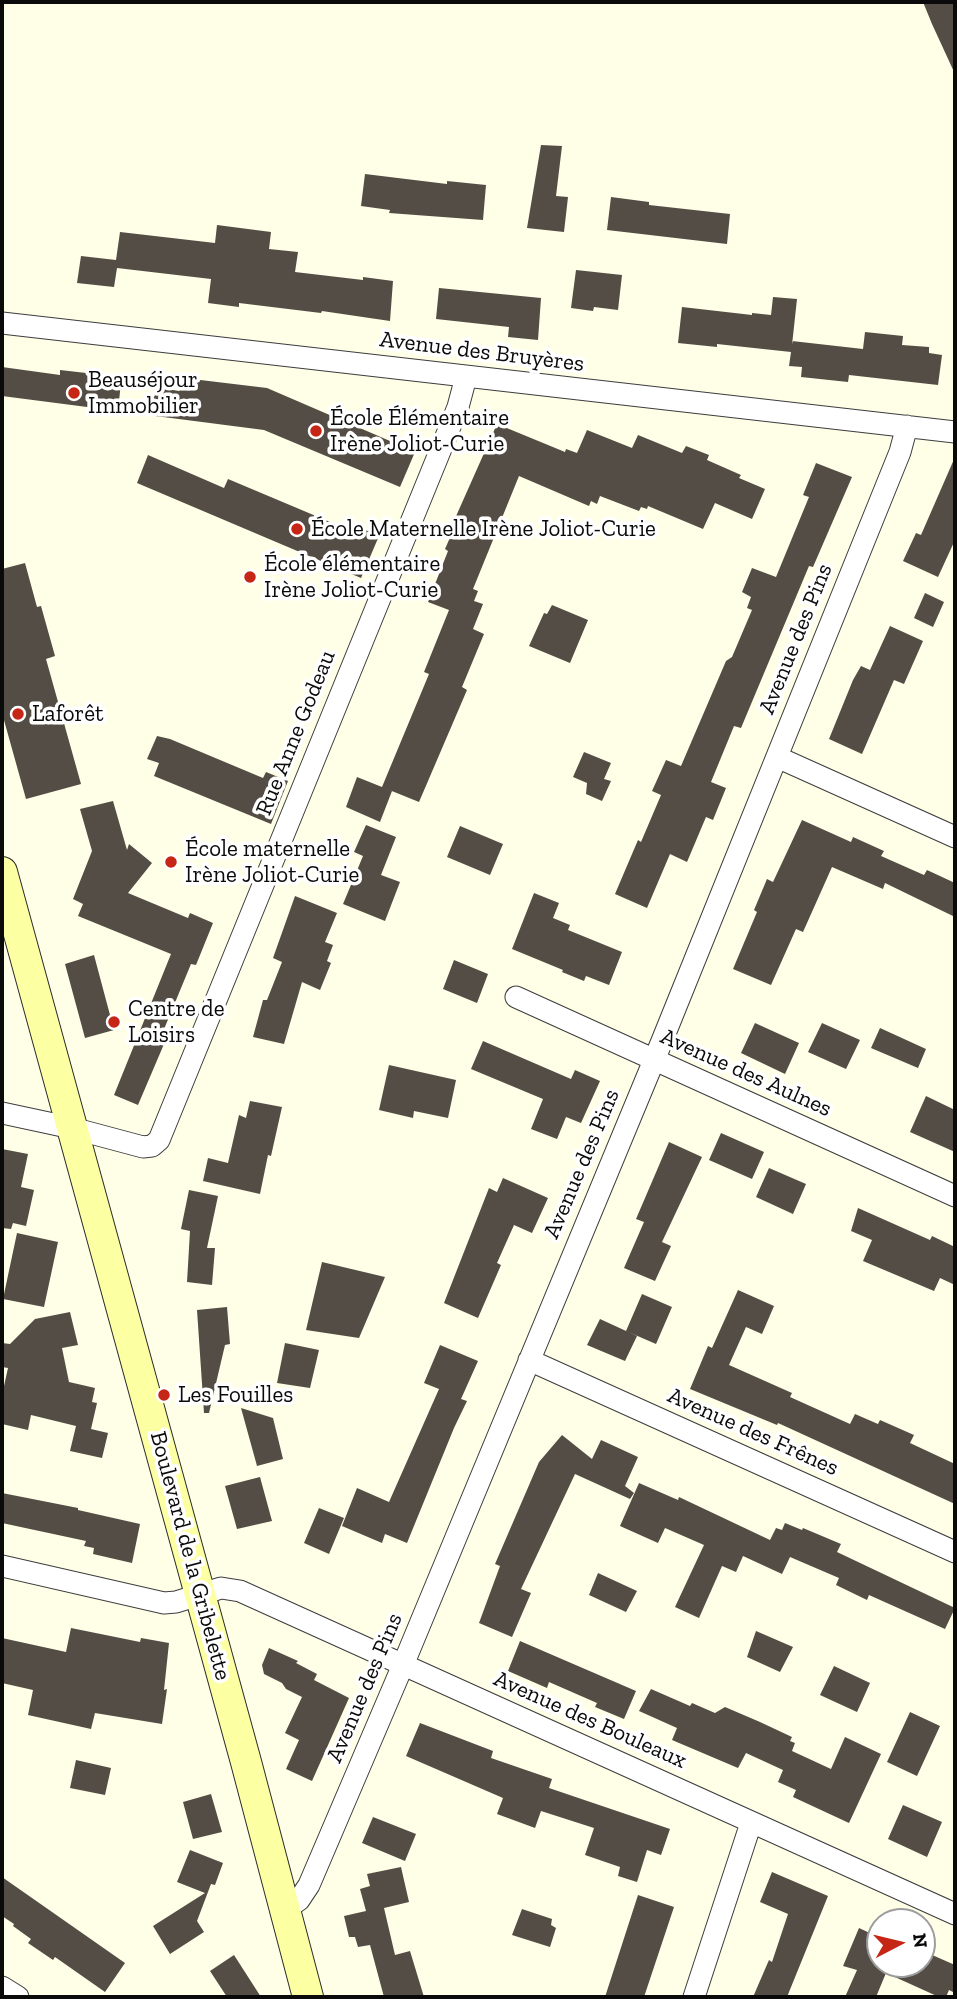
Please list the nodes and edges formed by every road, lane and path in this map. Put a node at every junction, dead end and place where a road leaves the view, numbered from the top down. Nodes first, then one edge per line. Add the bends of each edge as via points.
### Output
1 (2, 323) edge
2 (466, 377) junction
3 (907, 426) junction
4 (955, 432) edge
5 (777, 757) junction
6 (955, 837) edge
7 (2, 872) edge
8 (516, 997) dead end
9 (653, 1060) junction
10 (2, 1113) edge
11 (72, 1128) junction
12 (955, 1196) edge
13 (529, 1360) junction
14 (955, 1552) edge
15 (2, 1566) edge
16 (200, 1594) junction
17 (403, 1665) junction
18 (751, 1823) junction
19 (285, 1910) junction
20 (955, 1914) edge
21 (2, 1987) edge
22 (18, 1997) edge
23 (308, 1997) edge
24 (694, 1997) edge

1 - 2 street, Avenue des Bruyères
2 - 3 street, Avenue des Bruyères
2 - 11 street, Rue Anne Godeau via 159,1140 143,1147
3 - 4 street, Avenue des Bruyères
3 - 5 street, Avenue des Pins
5 - 6 street
5 - 9 street, Avenue des Pins
7 - 11 main road, Boulevard de la Gribelette
8 - 9 street, Avenue des Aulnes
9 - 12 street, Avenue des Aulnes
9 - 13 street, Avenue des Pins
10 - 11 street, Rue Anne Godeau
11 - 16 main road, Boulevard de la Gribelette
13 - 14 street, Avenue des Frênes
13 - 17 street, Avenue des Pins
15 - 16 street, Avenue des Bouleaux via 164,1603
16 - 17 street, Avenue des Bouleaux via 221,1588 240,1591
16 - 19 main road, Boulevard de la Gribelette
17 - 18 street, Avenue des Bouleaux
17 - 19 street, Avenue des Pins via 309,1885
18 - 20 street, Avenue des Bouleaux
18 - 24 street
19 - 23 main road, Boulevard de la Gribelette
21 - 22 street

